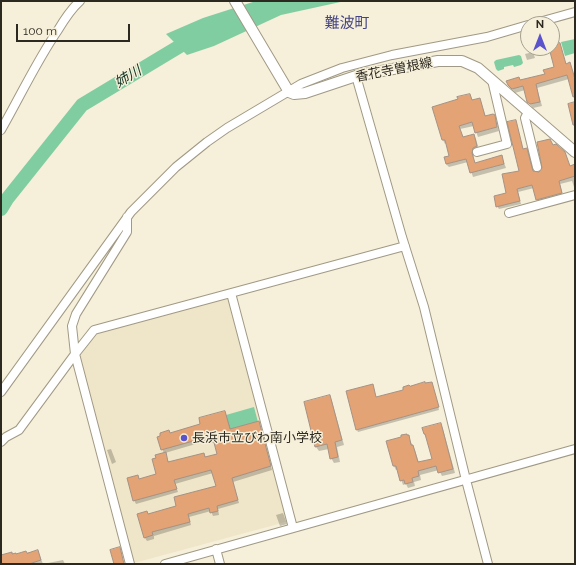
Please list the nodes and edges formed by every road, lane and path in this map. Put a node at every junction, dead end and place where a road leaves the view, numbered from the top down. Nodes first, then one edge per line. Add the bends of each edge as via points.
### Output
1 (80, 1) edge
2 (235, 1) edge
3 (575, 12) edge
4 (560, 16) edge
5 (520, 27) edge
6 (356, 76) junction
7 (492, 80) junction
8 (289, 92) junction
9 (528, 112) junction
10 (1, 130) edge
11 (477, 152) dead end
12 (575, 152) edge
13 (537, 167) dead end
14 (575, 195) edge
15 (509, 213) dead end
16 (127, 217) junction
17 (404, 246) junction
18 (231, 293) junction
19 (75, 354) junction
20 (1, 392) edge
21 (1, 442) edge
22 (575, 449) edge
23 (466, 480) junction
24 (293, 528) junction
25 (216, 550) junction
26 (130, 564) edge
27 (165, 564) edge
28 (220, 564) edge
29 (488, 564) edge

1 - 10 street via 42,54
2 - 8 main road
3 - 4 street
5 - 8 street via 487,37 355,64 308,80
6 - 7 main road, 香花寺曽根線 via 456,60 473,65
6 - 8 main road, 香花寺曽根線 via 306,93
6 - 17 street
7 - 9 main road, 香花寺曽根線
7 - 11 street via 507,144
8 - 16 street via 207,142 176,167
9 - 12 main road, 香花寺曽根線
9 - 13 street via 524,118
14 - 15 street
16 - 19 street via 127,232 76,314 72,326
16 - 20 street
17 - 18 street
17 - 23 street via 424,307
18 - 19 street via 94,330
18 - 24 street
19 - 21 street via 19,430
19 - 26 street
22 - 23 street
23 - 24 street
23 - 29 street
24 - 25 street
25 - 27 street
25 - 28 street

